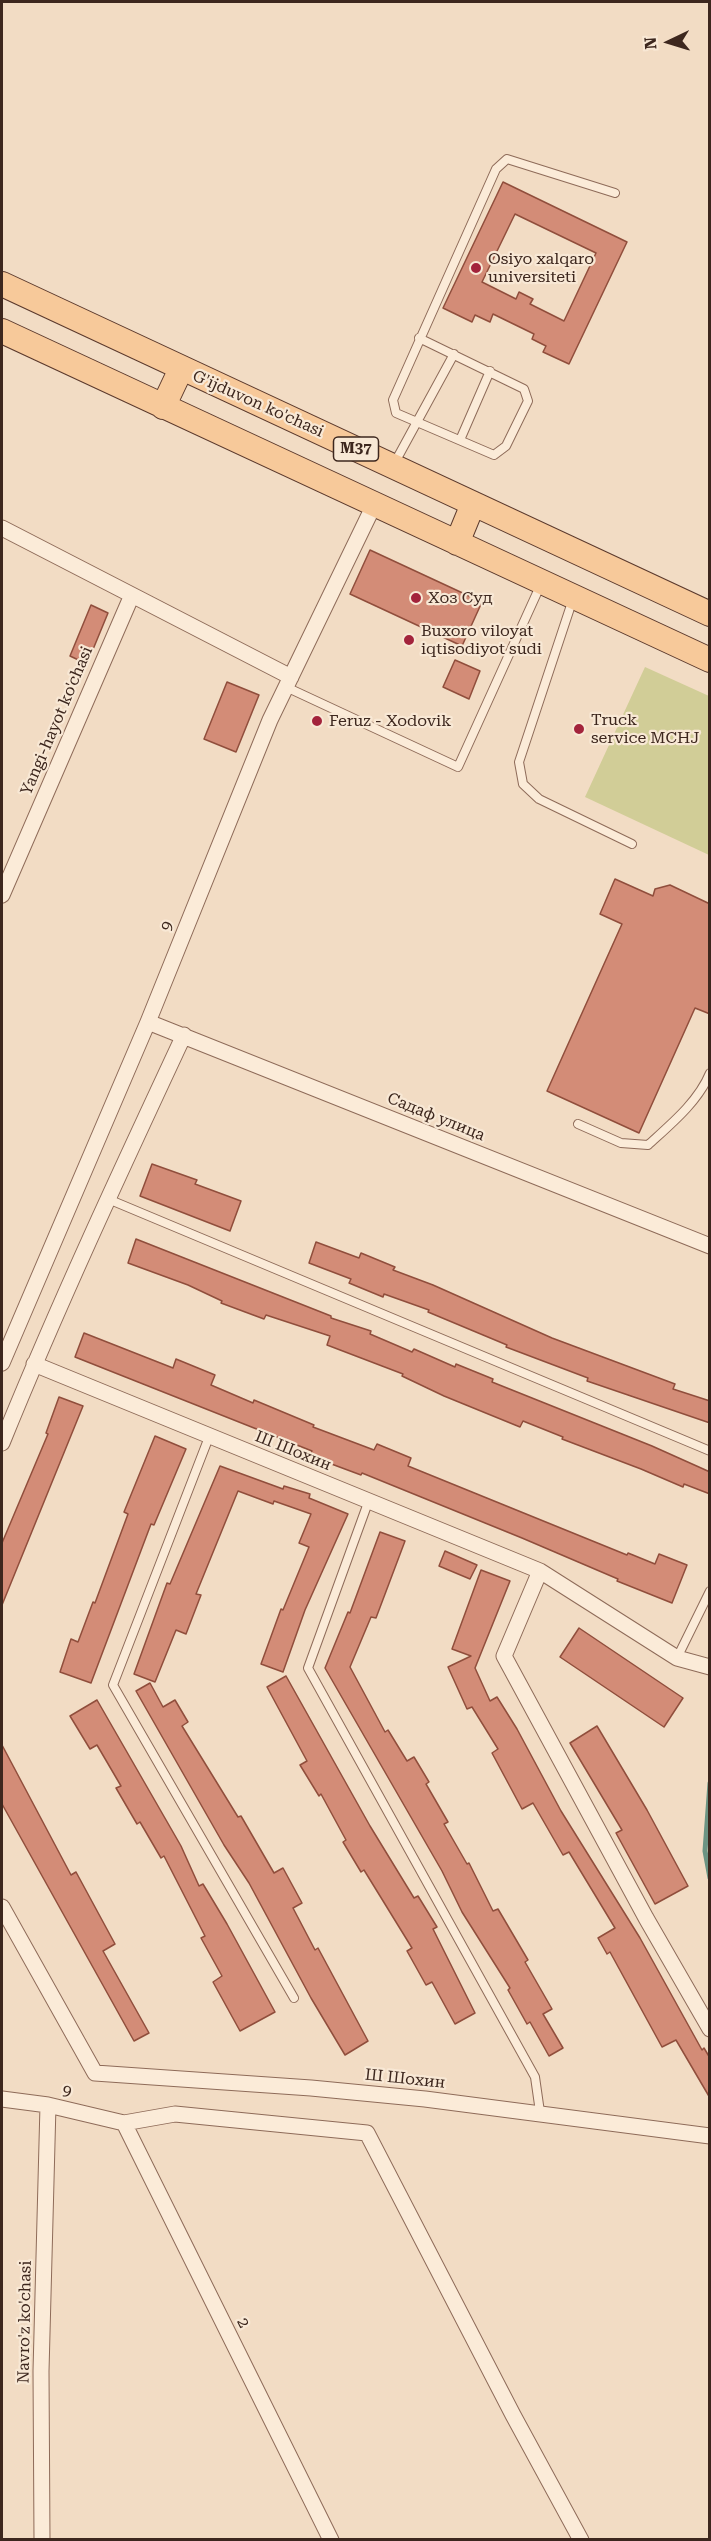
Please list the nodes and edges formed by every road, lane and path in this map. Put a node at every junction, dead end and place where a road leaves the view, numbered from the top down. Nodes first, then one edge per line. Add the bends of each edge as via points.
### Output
1 (615, 193) dead end
2 (2, 284) edge
3 (2, 331) edge
4 (419, 338) junction
5 (454, 354) junction
6 (181, 369) junction
7 (490, 371) junction
8 (163, 407) junction
9 (417, 422) junction
10 (460, 440) junction
11 (393, 465) junction
12 (473, 504) junction
13 (374, 505) junction
14 (2, 528) edge
15 (457, 543) junction
16 (542, 582) junction
17 (132, 595) junction
18 (573, 598) junction
19 (710, 615) edge
20 (710, 660) edge
21 (288, 682) junction
22 (632, 844) dead end
23 (2, 895) edge
24 (148, 1022) junction
25 (184, 1035) junction
26 (710, 1073) edge
27 (578, 1124) dead end
28 (107, 1198) junction
29 (710, 1246) edge
30 (2, 1364) edge
31 (34, 1364) junction
32 (209, 1437) junction
33 (2, 1443) edge
34 (710, 1451) edge
35 (369, 1500) junction
36 (540, 1570) junction
37 (710, 1591) edge
38 (677, 1658) junction
39 (710, 1668) edge
40 (2, 1907) edge
41 (294, 1998) dead end
42 (710, 2029) edge
43 (2, 2099) edge
44 (48, 2105) junction
45 (540, 2112) junction
46 (124, 2123) junction
47 (710, 2136) edge
48 (42, 2540) edge
49 (331, 2540) edge
50 (581, 2540) edge

1 - 4 lane via 507,159 496,169
2 - 6 main road, G'ijduvon ko'chasi / M37
3 - 8 main road, M37
4 - 5 lane
4 - 9 lane via 393,400 396,412
5 - 7 lane
5 - 9 lane
6 - 8 main road
6 - 11 main road, G'ijduvon ko'chasi / M37
7 - 10 lane
7 - 10 lane via 525,389 528,401 506,446 494,455
8 - 13 main road, M37
9 - 10 lane
9 - 11 lane
11 - 12 main road, G'ijduvon ko'chasi / M37
12 - 15 main road
12 - 19 main road, G'ijduvon ko'chasi / M37
13 - 15 main road, M37
13 - 21 street, 9
14 - 17 street
15 - 16 main road, M37
16 - 18 main road, M37
16 - 21 lane via 458,767
17 - 21 street
17 - 23 street, Yangi-hayot ko'chasi
18 - 20 main road, M37
18 - 22 lane via 519,762 523,784 538,800
21 - 24 street, 9
24 - 25 street, Садаф улица
24 - 30 street, 9
25 - 28 street
25 - 29 street, Садаф улица
26 - 27 lane via 678,1117 648,1145 621,1143
28 - 31 street
28 - 34 lane
31 - 32 street, Ш Шохин
31 - 33 street
32 - 35 street, Ш Шохин
32 - 41 lane via 113,1685
35 - 36 street, Ш Шохин
35 - 45 lane via 308,1668 535,2077
36 - 38 street, Ш Шохин
36 - 42 street via 504,1656
37 - 38 lane
38 - 39 street, Ш Шохин
40 - 45 street, Ш Шохин via 95,2073 311,2088
43 - 44 street, 9
44 - 46 street, 9
44 - 48 street, Navro'z ko'chasi via 41,2372
45 - 47 street, Ш Шохин
46 - 49 street, 2
46 - 50 street via 175,2114 367,2133

